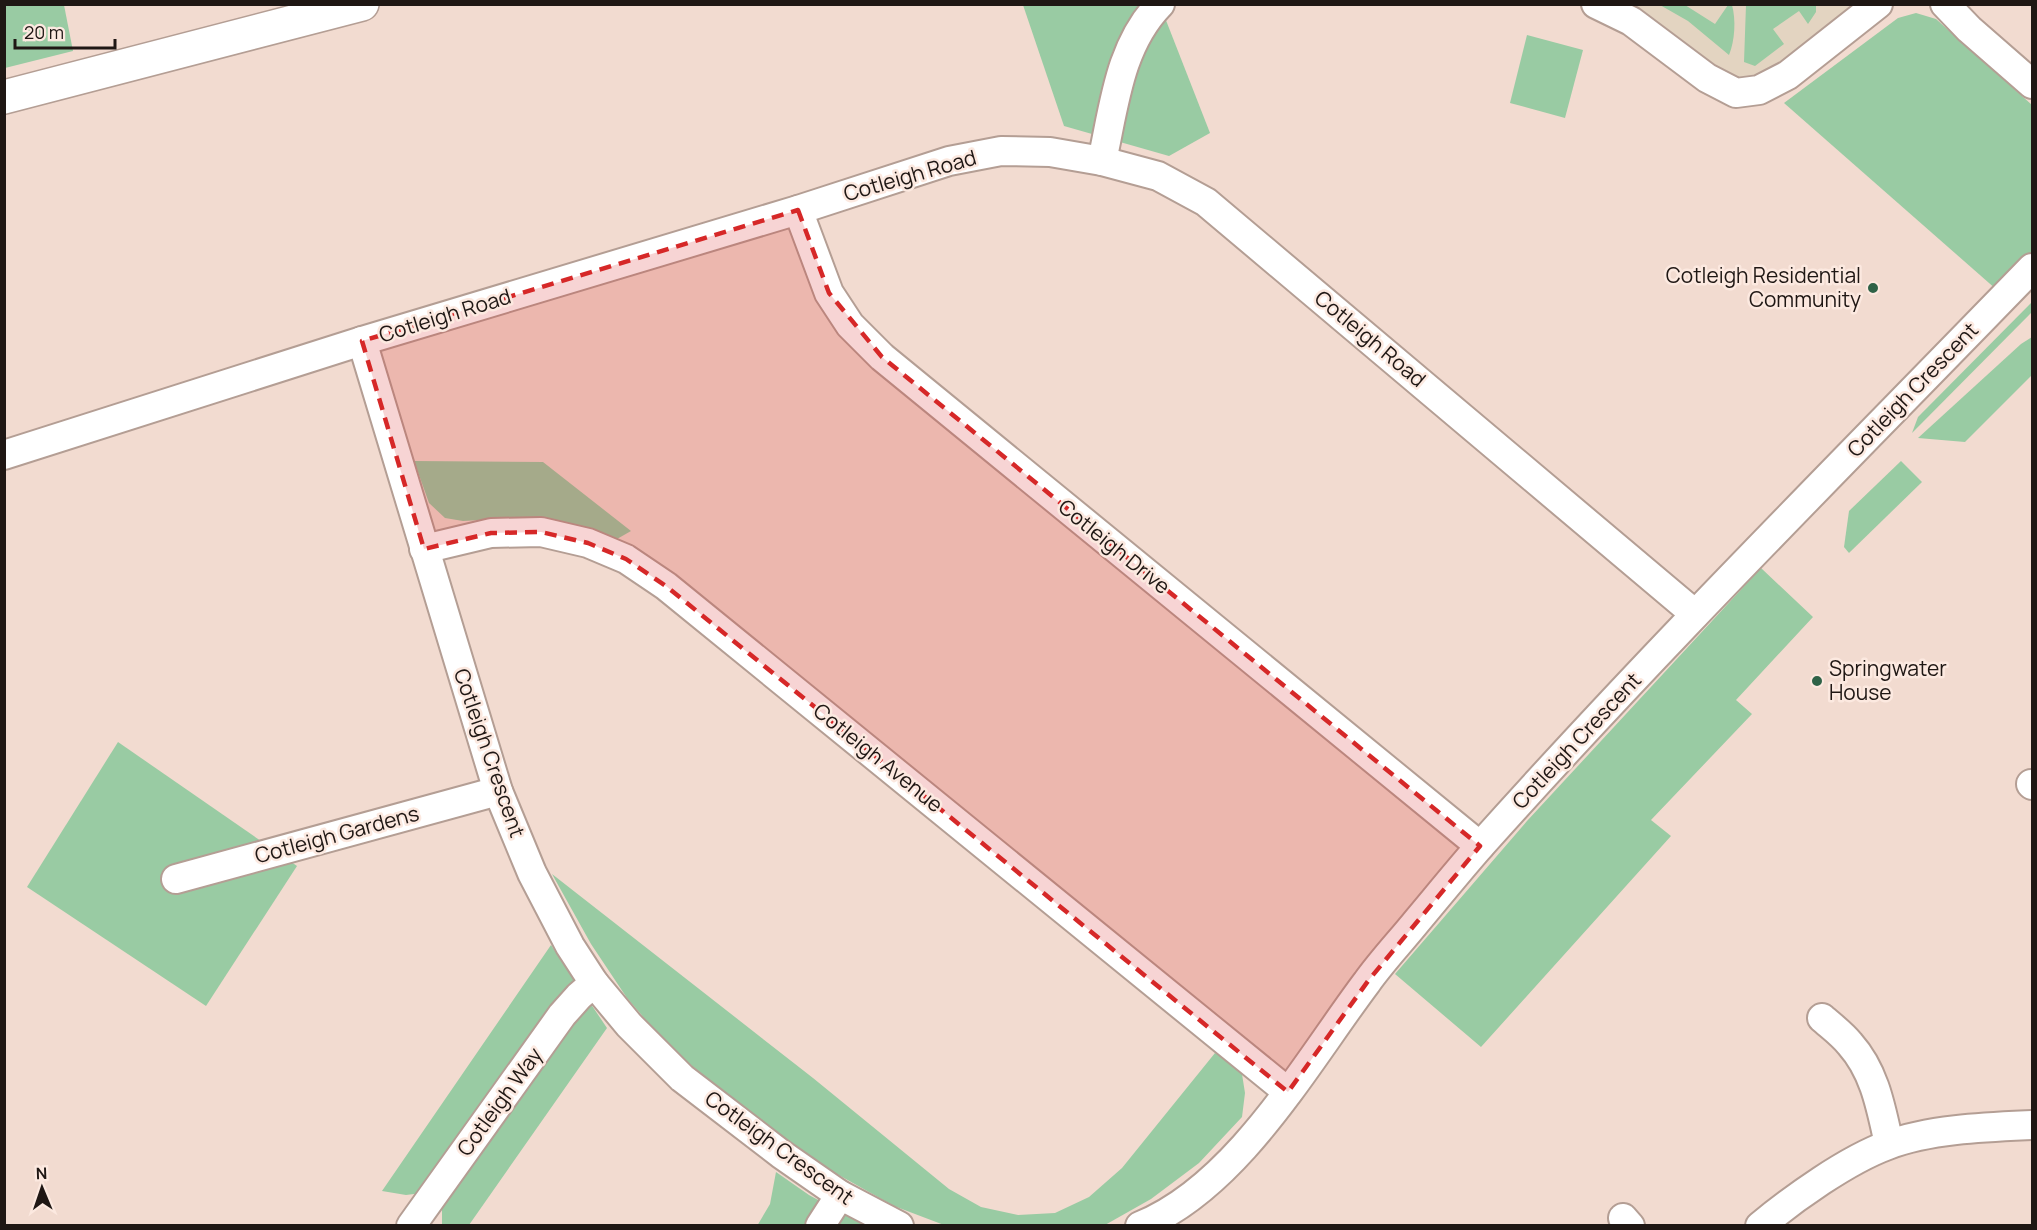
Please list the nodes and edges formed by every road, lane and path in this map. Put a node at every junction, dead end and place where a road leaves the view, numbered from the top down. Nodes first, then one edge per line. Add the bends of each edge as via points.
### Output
1 (362, 4) edge
2 (1160, 4) edge
3 (1596, 4) edge
4 (1878, 4) edge
5 (1945, 4) edge
6 (2032, 84) edge
7 (4, 97) edge
8 (1102, 161) junction
9 (798, 210) junction
10 (2032, 268) edge
11 (362, 341) junction
12 (4, 455) edge
13 (424, 549) junction
14 (1695, 614) junction
15 (498, 791) junction
16 (1480, 846) junction
17 (176, 879) dead end
18 (594, 983) junction
19 (1822, 1018) dead end
20 (1288, 1092) junction
21 (2032, 1125) edge
22 (1888, 1144) junction
23 (840, 1196) junction
24 (411, 1226) edge
25 (820, 1226) edge
26 (899, 1226) edge
27 (1140, 1226) edge
28 (1760, 1226) edge

1 - 7 street
2 - 8 street via 1132,44 1119,78
3 - 4 street via 1631,21 1707,78 1736,93 1759,90 1788,75
5 - 6 street
8 - 9 street, Cotleigh Road via 1050,152 1001,152 949,161
8 - 14 street, Cotleigh Road via 1158,176 1206,202
9 - 11 street, Cotleigh Road
9 - 16 street, Cotleigh Drive via 829,293 850,325 882,357
10 - 14 street, Cotleigh Crescent
11 - 12 street, Cotleigh Road
11 - 13 street, Cotleigh Crescent
13 - 15 street, Cotleigh Crescent
13 - 20 street, Cotleigh Avenue via 491,533 541,532 588,543 626,559 666,586
14 - 16 street, Cotleigh Crescent
15 - 17 street, Cotleigh Gardens
15 - 18 street, Cotleigh Crescent via 532,873
16 - 20 street, Cotleigh Crescent via 1368,981
18 - 23 street, Cotleigh Crescent via 682,1078
18 - 24 street, Cotleigh Way via 562,1015
19 - 22 street via 1849,1042 1866,1065 1880,1104
20 - 27 street, Cotleigh Crescent via 1205,1187
21 - 22 street via 1936,1133
22 - 28 street via 1846,1165
23 - 25 street
23 - 26 street, Cotleigh Crescent

